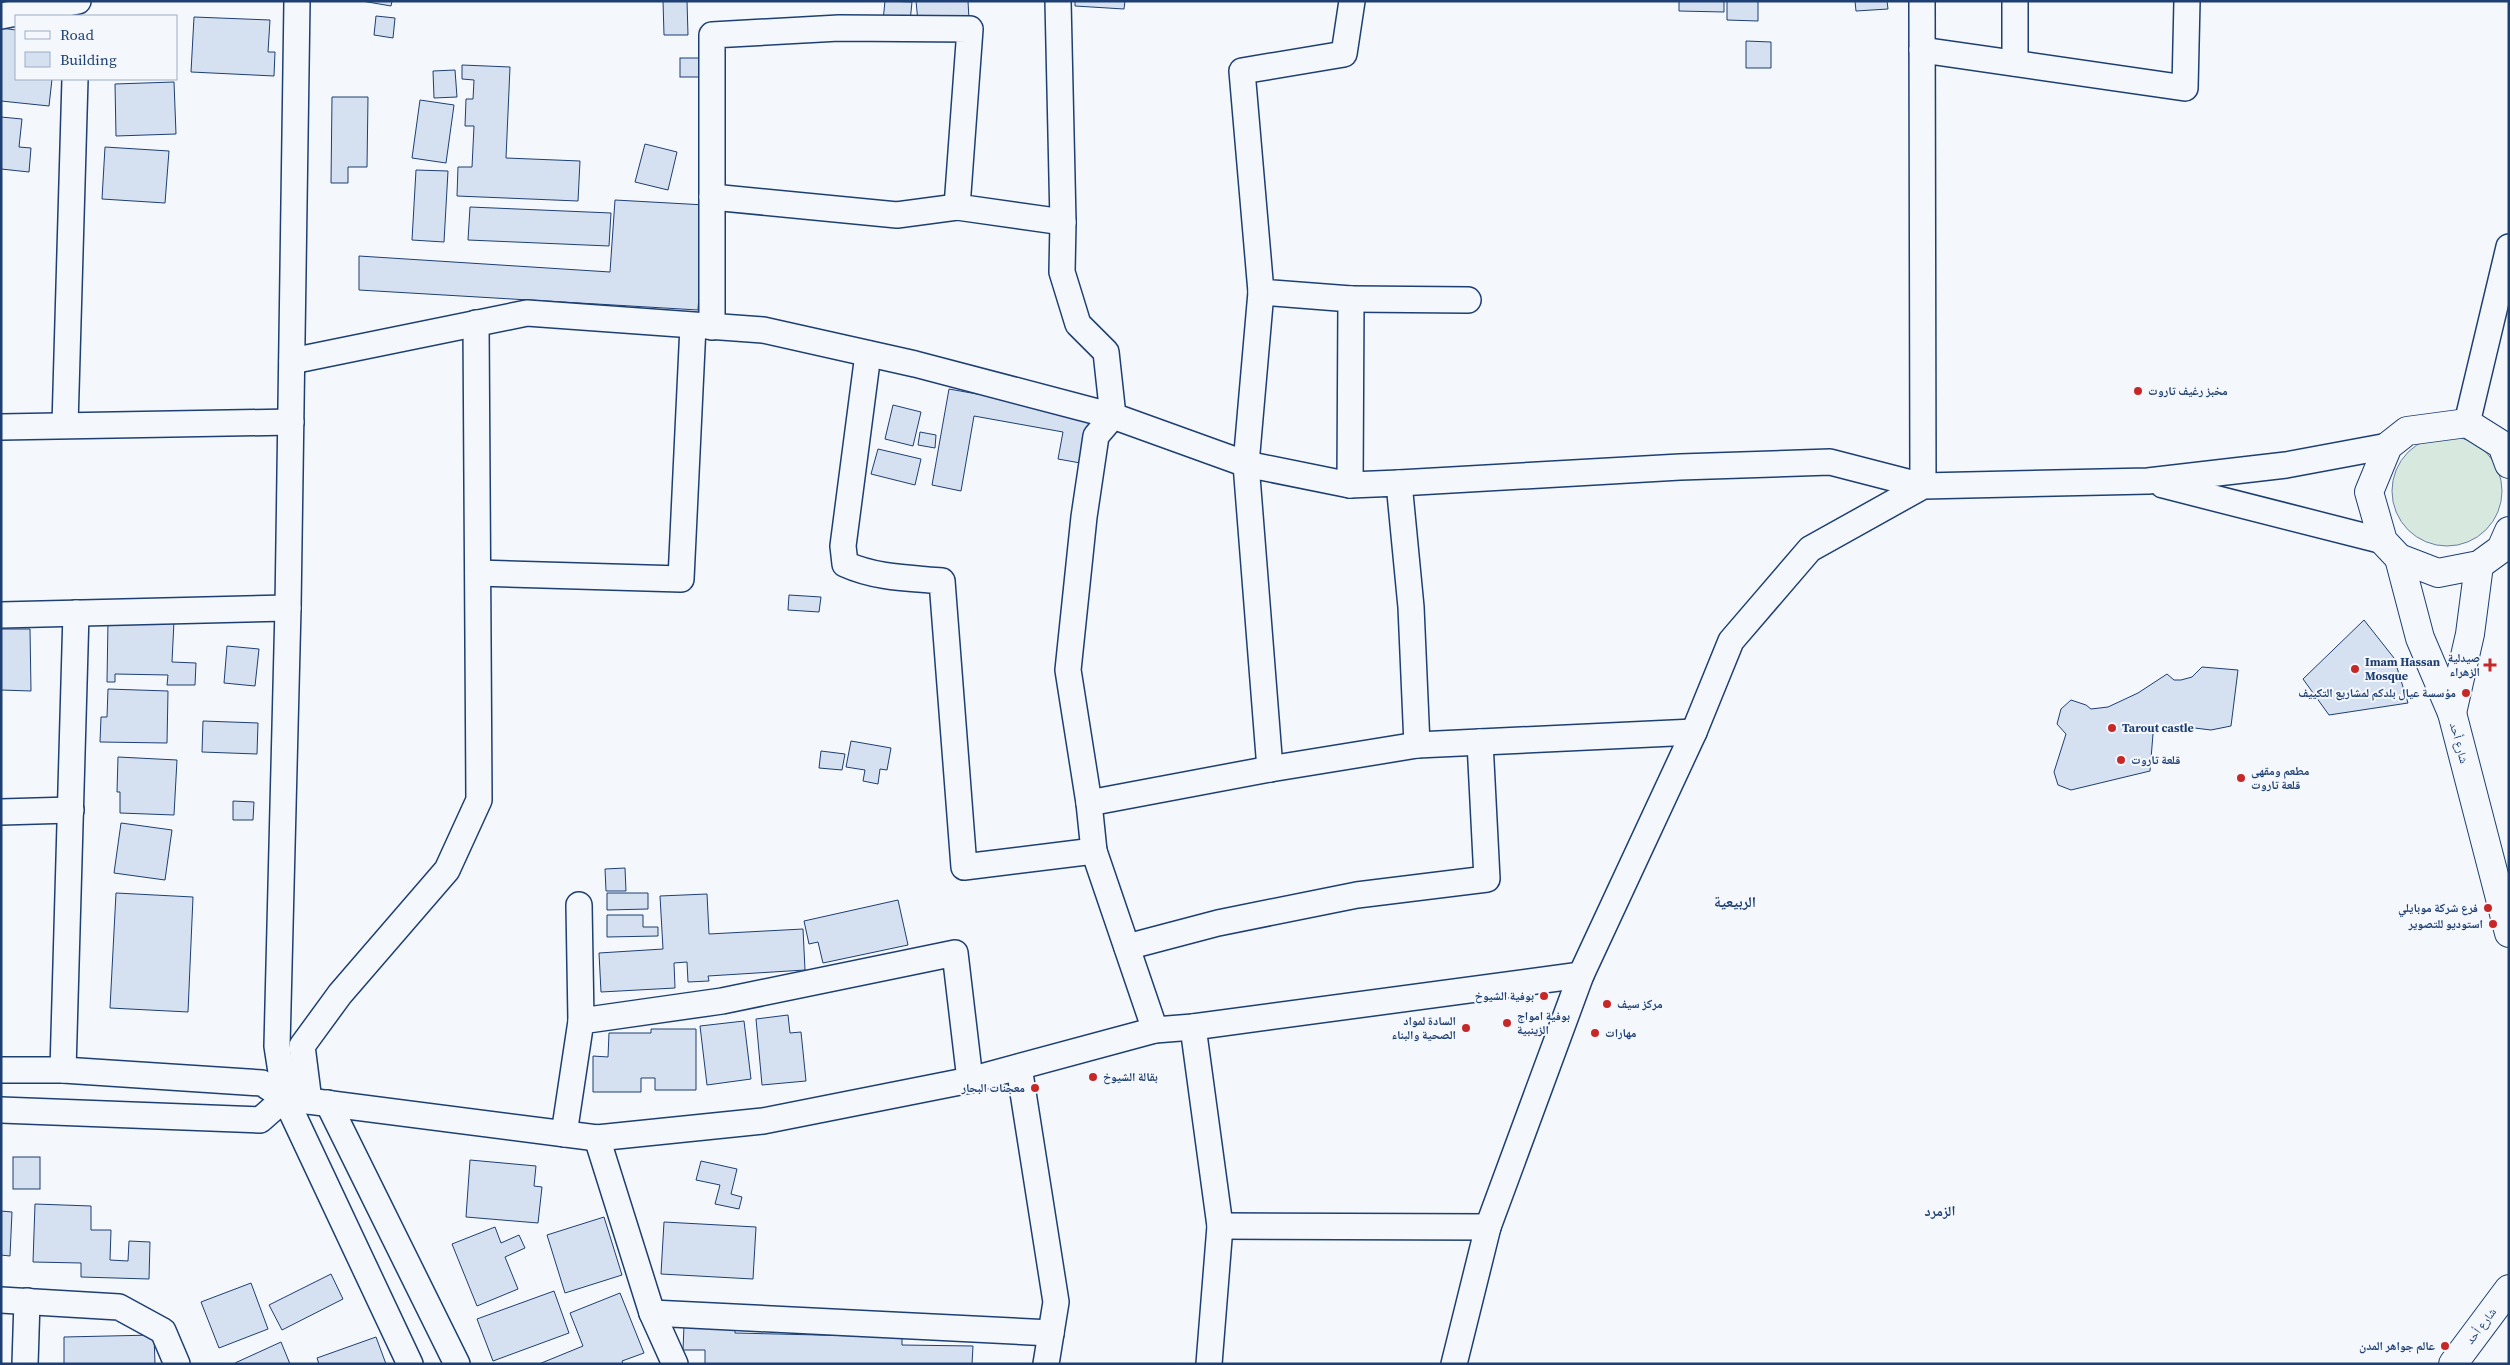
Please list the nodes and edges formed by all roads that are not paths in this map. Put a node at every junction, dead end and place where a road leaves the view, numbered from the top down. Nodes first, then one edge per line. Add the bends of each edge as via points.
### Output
1 (78, 1) edge
2 (297, 1) edge
3 (1058, 1) edge
4 (1352, 1) edge
5 (1922, 1) edge
6 (2015, 1) edge
7 (2187, 1) edge
8 (77, 15) edge
9 (1, 16) edge
10 (1922, 50) junction
11 (2015, 63) junction
12 (76, 80) edge
13 (712, 197) junction
14 (957, 207) junction
15 (1063, 222) junction
16 (2509, 248) edge
17 (1261, 292) junction
18 (1351, 299) junction
19 (1468, 300) dead end
20 (476, 323) junction
21 (703, 326) junction
22 (868, 354) junction
23 (292, 361) junction
24 (1114, 416) junction
25 (291, 422) junction
26 (2467, 423) junction
27 (65, 425) junction
28 (1, 426) edge
29 (2388, 446) junction
30 (2507, 452) edge
31 (1246, 464) junction
32 (2148, 481) junction
33 (1399, 483) junction
34 (1350, 486) junction
35 (1923, 486) junction
36 (2506, 543) edge
37 (2391, 549) junction
38 (2479, 565) junction
39 (478, 573) junction
40 (288, 608) junction
41 (76, 613) junction
42 (1, 615) edge
43 (2452, 713) junction
44 (1694, 732) junction
45 (1480, 742) junction
46 (1417, 746) junction
47 (1270, 769) junction
48 (1089, 803) junction
49 (71, 810) junction
50 (1, 812) edge
51 (1094, 851) junction
52 (579, 905) dead end
53 (2509, 932) edge
54 (1127, 947) junction
55 (1581, 975) junction
56 (582, 1021) junction
57 (1192, 1027) junction
58 (1155, 1030) junction
59 (1019, 1067) junction
60 (1, 1070) edge
61 (63, 1070) junction
62 (970, 1080) junction
63 (308, 1100) junction
64 (1, 1110) edge
65 (564, 1134) junction
66 (597, 1138) junction
67 (1220, 1226) junction
68 (1488, 1227) junction
69 (2509, 1289) edge
70 (1, 1300) edge
71 (27, 1301) junction
72 (652, 1313) junction
73 (1051, 1333) junction
74 (25, 1364) edge
75 (177, 1364) edge
76 (410, 1364) edge
77 (457, 1364) edge
78 (675, 1364) edge
79 (1046, 1364) edge
80 (1209, 1364) edge
81 (1454, 1364) edge
82 (2453, 1364) edge

1 - 8 street
1 - 9 street
2 - 23 street
3 - 15 street
4 - 17 street via 1344,54 1242,71
5 - 10 street
6 - 11 street
7 - 11 street via 2185,88
10 - 11 street
10 - 35 street
12 - 27 street
13 - 14 street via 897,215
13 - 14 street via 712,35 839,28 970,29
13 - 21 street
14 - 15 street
15 - 24 street via 1062,272 1078,324 1106,352
16 - 26 street
17 - 18 street
17 - 31 street
18 - 19 street
18 - 34 street
20 - 21 street via 527,314
20 - 23 street
20 - 39 street
21 - 22 street via 763,330
21 - 39 street via 681,578
22 - 24 street
22 - 51 street via 843,546 845,564 886,577 942,581 964,866
23 - 25 street
24 - 31 street
24 - 48 street via 1096,436 1068,670
25 - 27 street
25 - 40 street
26 - 29 main road, شارع أحد via 2407,430
26 - 30 main road
27 - 28 street
29 - 32 street via 2286,465
29 - 37 main road, شارع أحد via 2369,492
31 - 34 street
31 - 47 street
32 - 35 street
32 - 37 street
33 - 34 street
33 - 35 street via 1830,462
33 - 46 street via 1411,607
35 - 44 street via 1810,549 1731,641
36 - 38 main road
37 - 38 main road via 2438,573
37 - 43 main road, شارع أحد via 2420,638
38 - 43 main road via 2470,634
39 - 63 street via 479,800 447,870 340,994 302,1046
40 - 41 street
40 - 63 street via 277,1046
41 - 42 street
41 - 49 street
43 - 53 main road, شارع أحد
44 - 45 street
44 - 55 street
45 - 46 street
45 - 54 street via 1487,880 1358,895 1218,923
46 - 47 street
47 - 48 street
48 - 51 street
49 - 50 street
49 - 61 street
51 - 54 street
52 - 56 street
54 - 58 street
55 - 57 street
55 - 68 street
56 - 62 street via 722,1001 955,952
56 - 65 street
57 - 58 street
57 - 67 street
58 - 59 street
59 - 62 street
59 - 73 street via 1056,1302
60 - 61 street
61 - 63 street via 262,1083
62 - 66 street via 763,1121
63 - 64 street via 260,1120
63 - 65 street
63 - 76 street
63 - 77 street
65 - 66 street
66 - 72 street
67 - 68 street
67 - 80 street
68 - 81 street
69 - 82 main road, شارع أحد
70 - 71 street
71 - 74 street
71 - 75 street via 119,1307 163,1330
72 - 73 street
72 - 78 street
73 - 79 street

